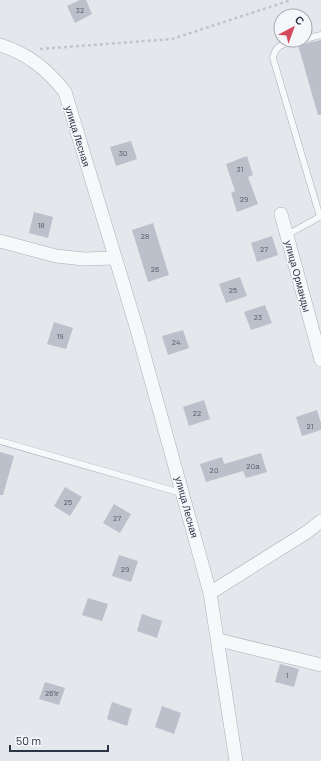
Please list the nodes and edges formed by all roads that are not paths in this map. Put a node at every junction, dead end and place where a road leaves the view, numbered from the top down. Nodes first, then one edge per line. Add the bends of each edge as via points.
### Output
1 (0, 45) edge
2 (276, 48) edge
3 (281, 214) dead end
4 (320, 217) edge
5 (287, 235) junction
6 (0, 241) edge
7 (115, 258) junction
8 (321, 360) edge
9 (0, 441) edge
10 (184, 493) junction
11 (321, 521) edge
12 (210, 593) junction
13 (219, 640) junction
14 (321, 665) edge
15 (236, 761) edge

1 - 7 street, улица Лесная via 20,51 51,74 65,92
2 - 4 lane via 273,58
3 - 5 street, улица Орманды
4 - 5 lane
5 - 8 street, улица Орманды
6 - 7 street via 56,256 84,259
7 - 10 street, улица Лесная
9 - 10 lane
10 - 12 street, улица Лесная
11 - 12 street
12 - 13 street, улица Лесная
13 - 14 street
13 - 15 street, улица Лесная

